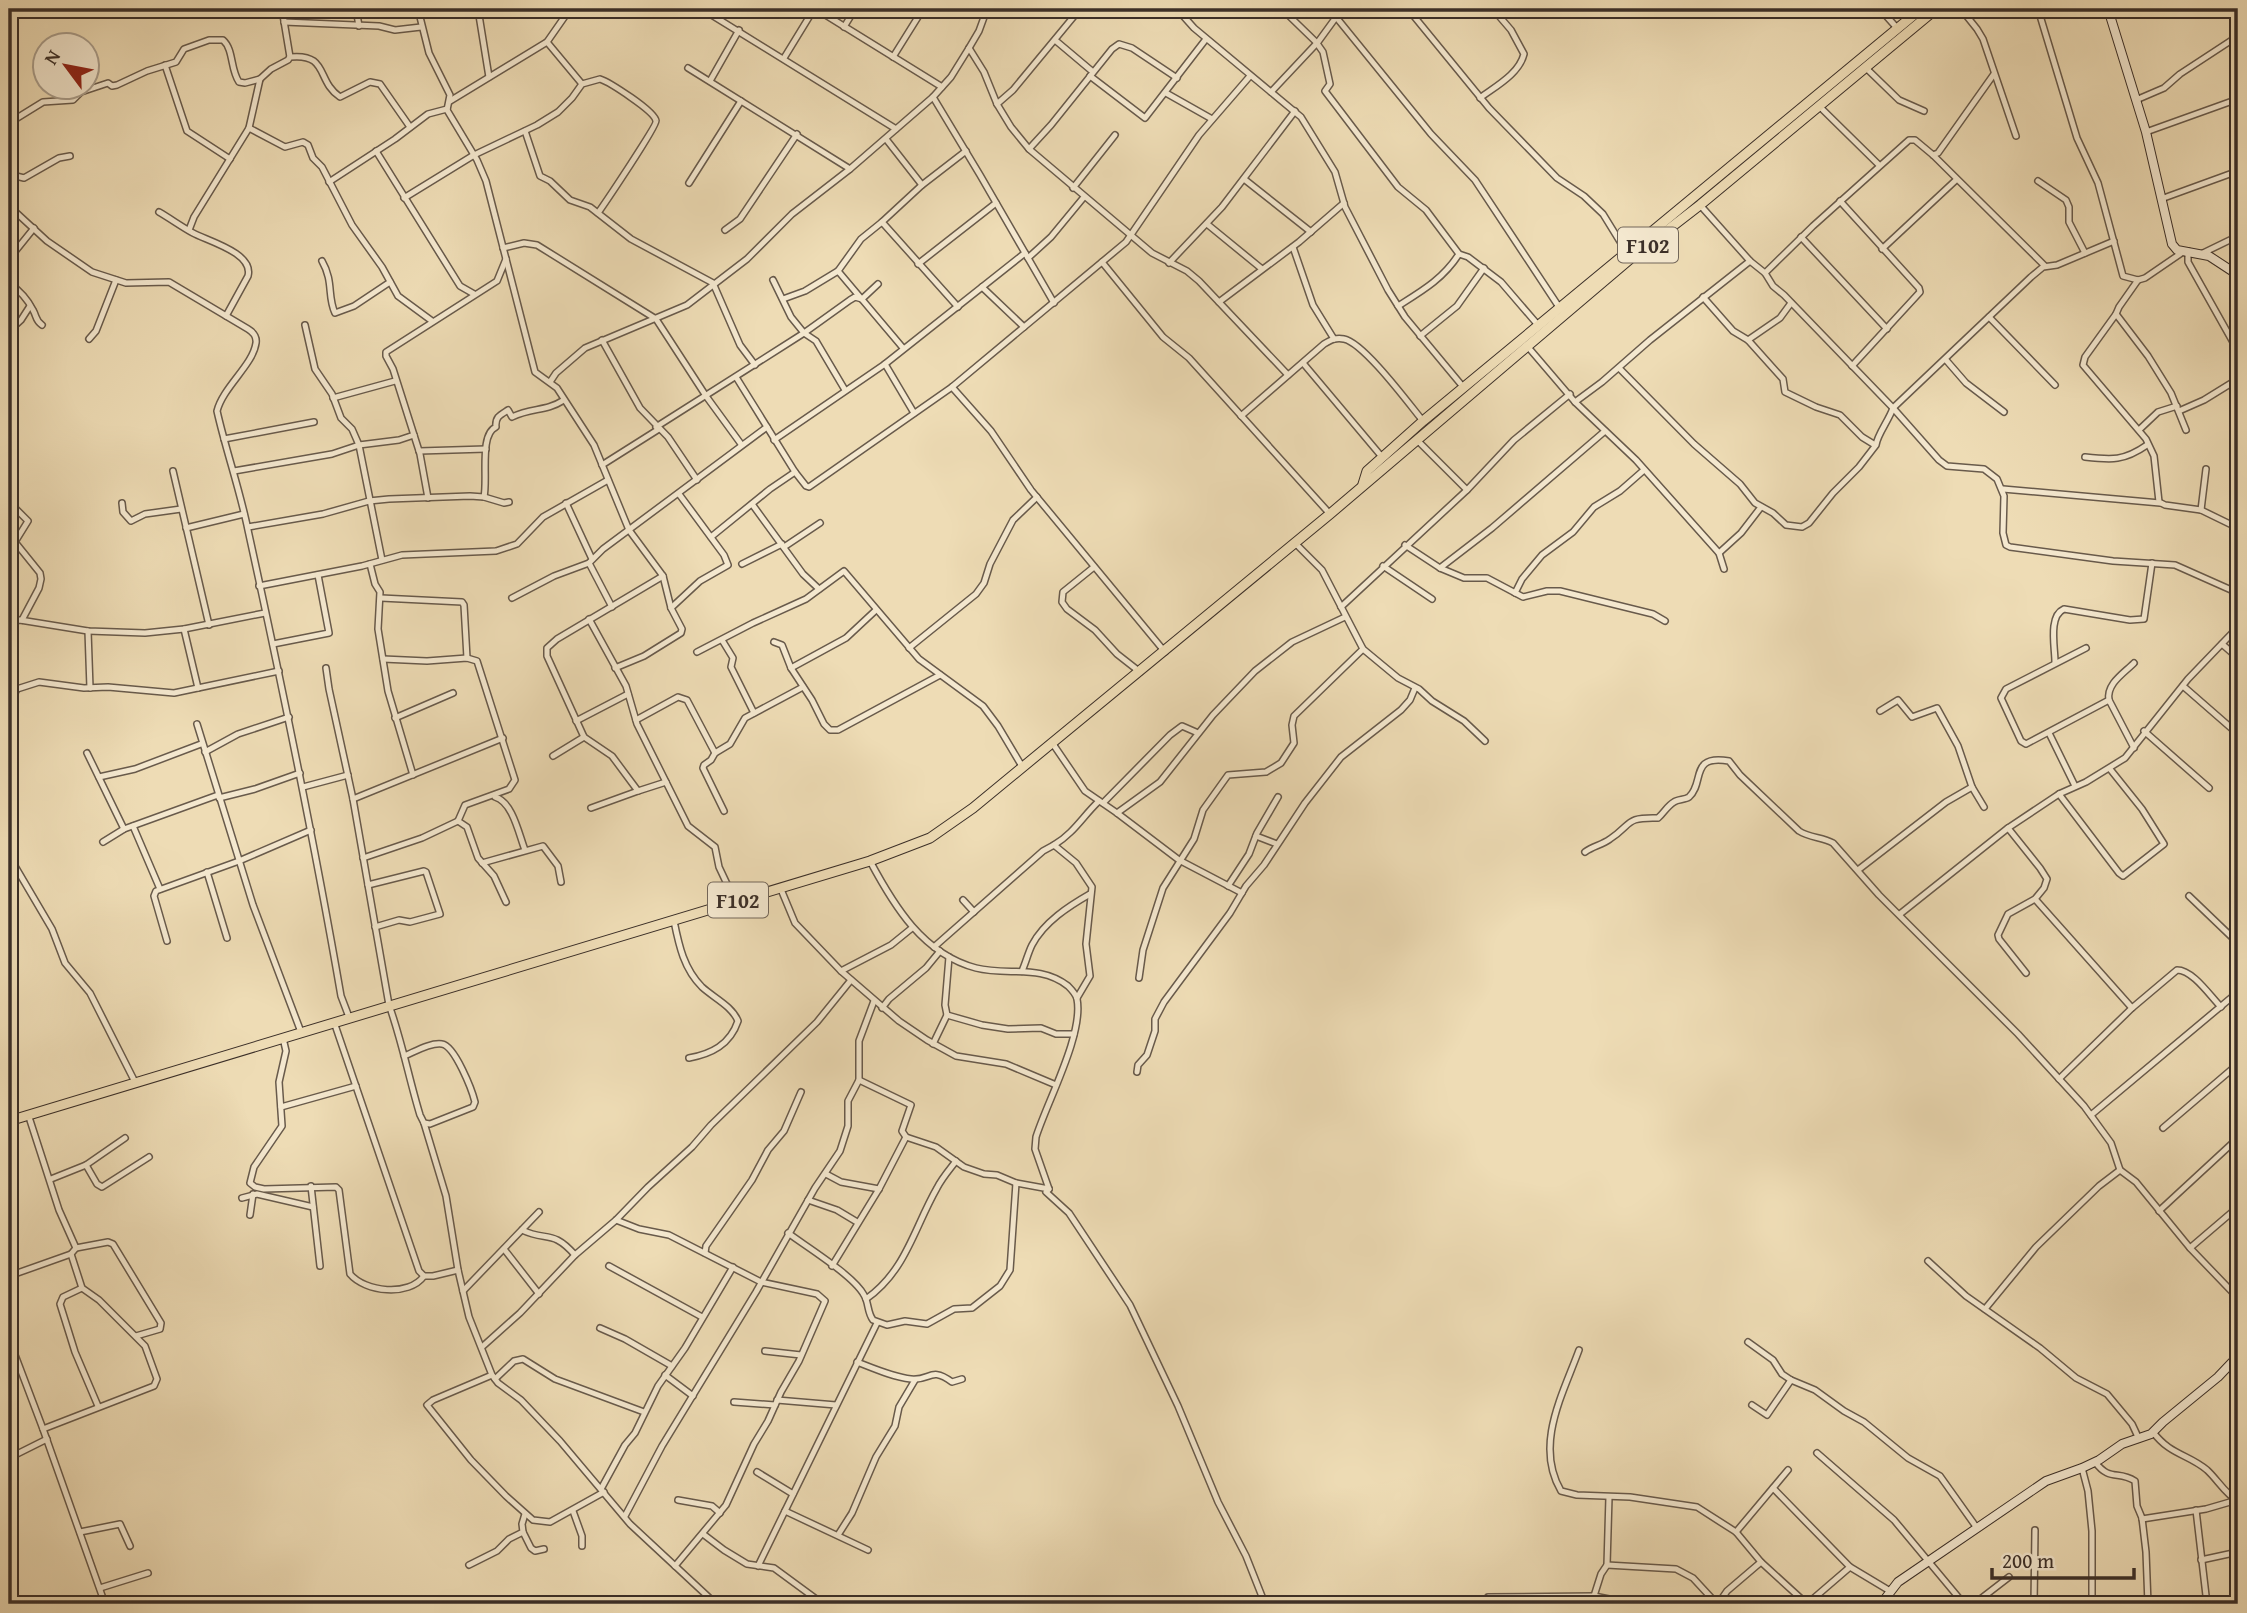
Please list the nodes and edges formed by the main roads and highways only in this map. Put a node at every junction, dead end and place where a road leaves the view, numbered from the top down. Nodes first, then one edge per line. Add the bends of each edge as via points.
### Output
1 (1921, 9) edge
2 (1936, 9) edge
3 (1628, 256) junction
4 (1363, 485) junction
5 (9, 1121) edge

1 - 3 main road, F102
2 - 3 main road, F102 via 1700,205
3 - 4 main road, F102
3 - 4 main road, F102 via 1559,307 1423,421 1367,471
4 - 5 main road, F102 via 1053,744 930,838 674,922

